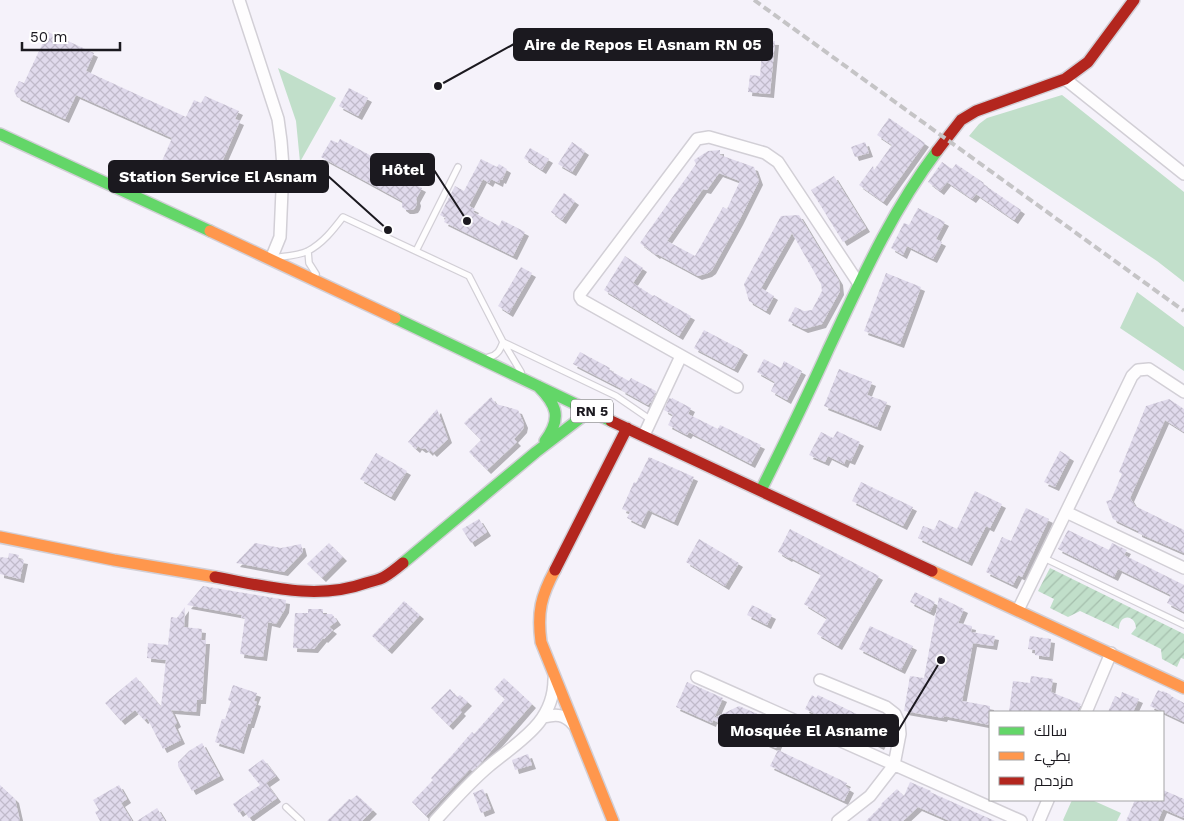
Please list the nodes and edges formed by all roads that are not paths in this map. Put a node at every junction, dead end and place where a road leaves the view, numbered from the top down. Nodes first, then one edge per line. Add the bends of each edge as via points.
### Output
1 (239, 0) edge
2 (1134, 0) edge
3 (1065, 79) junction
4 (0, 134) edge
5 (458, 168) dead end
6 (1184, 174) edge
7 (308, 251) junction
8 (416, 252) junction
9 (271, 259) junction
10 (859, 284) junction
11 (326, 285) junction
12 (504, 342) junction
13 (681, 356) junction
14 (482, 359) junction
15 (524, 378) junction
16 (537, 384) junction
17 (737, 387) dead end
18 (1184, 392) edge
19 (591, 410) junction
20 (651, 420) junction
21 (627, 428) junction
22 (644, 435) junction
23 (536, 452) junction
24 (761, 490) junction
25 (1066, 512) junction
26 (0, 538) edge
27 (1044, 558) junction
28 (1184, 568) edge
29 (1018, 610) junction
30 (1184, 625) edge
31 (1111, 653) junction
32 (554, 672) junction
33 (697, 677) dead end
34 (820, 680) dead end
35 (1184, 688) edge
36 (1086, 711) edge
37 (544, 717) junction
38 (576, 727) junction
39 (894, 766) junction
40 (1048, 801) edge
41 (286, 807) dead end
42 (301, 821) edge
43 (435, 821) edge
44 (613, 821) edge
45 (838, 821) edge
46 (1020, 821) edge
47 (1039, 821) edge

1 - 9 street via 278,119 281,141 280,237
2 - 3 street via 1088,62
3 - 6 street
3 - 10 street via 976,111 962,120 926,165 894,216
4 - 9 street, RN 5
5 - 8 lane
7 - 8 lane via 326,238 343,217
7 - 9 lane
7 - 11 lane via 309,263
8 - 12 lane via 469,276
9 - 11 street, RN 5
10 - 13 street via 778,162 765,153 709,137 697,139 580,294 582,300
10 - 24 street
11 - 14 street, RN 5
12 - 14 lane via 494,356
12 - 15 lane
12 - 20 lane via 616,396
13 - 17 street
13 - 20 street
14 - 15 street, RN 5
15 - 16 street, RN 5
16 - 19 street, RN 5
16 - 23 street via 554,404 557,414 550,436
18 - 25 street via 1149,369 1138,370 1132,376
19 - 21 street, RN 5
19 - 23 street
20 - 22 street
21 - 22 street, RN 5
21 - 32 street via 542,595 538,624 541,642
22 - 24 street, RN 5
23 - 26 street via 412,558 384,577 336,591 288,590
24 - 29 street, RN 5
25 - 27 street
25 - 28 street
27 - 29 street
27 - 30 lane
29 - 31 street, RN 5
31 - 35 street, RN 5
31 - 36 street
32 - 37 street via 554,689
32 - 38 street
33 - 39 street
34 - 39 street via 886,707 895,714 900,734
37 - 38 street via 560,715
37 - 43 street via 521,741 489,766
38 - 44 street
39 - 45 street via 870,796
39 - 46 street
40 - 47 street
41 - 42 lane

